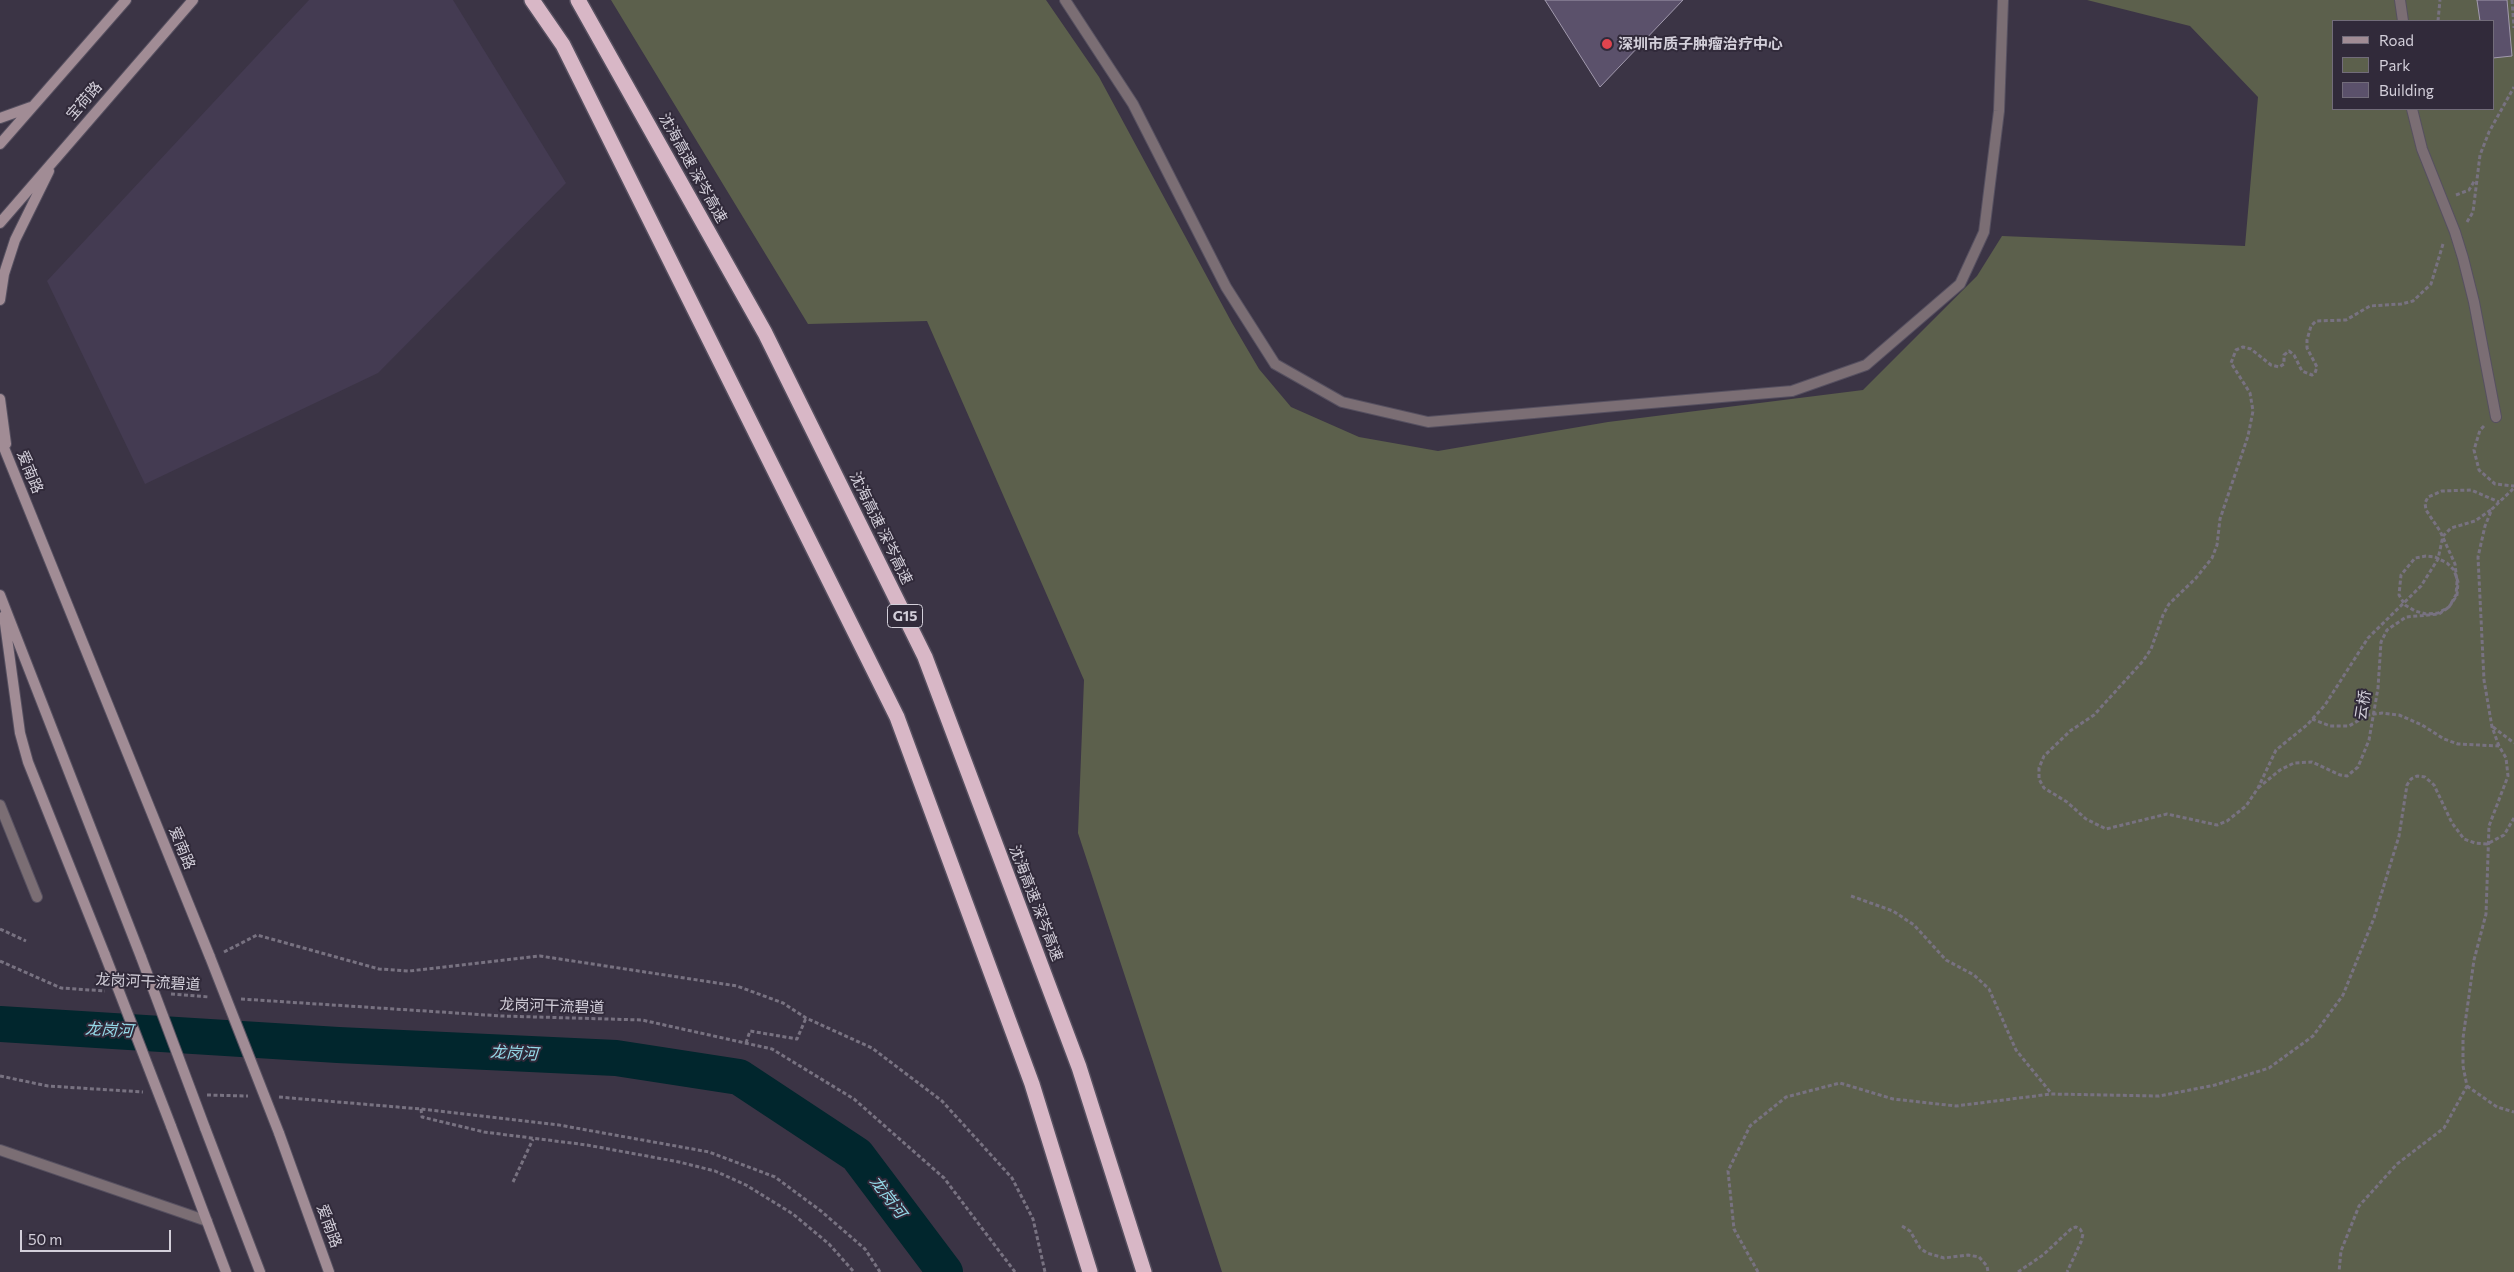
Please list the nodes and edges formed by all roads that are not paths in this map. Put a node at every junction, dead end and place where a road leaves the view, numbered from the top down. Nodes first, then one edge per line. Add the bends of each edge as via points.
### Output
1 (126, 0) edge
2 (193, 0) edge
3 (532, 0) edge
4 (578, 0) edge
5 (1065, 0) edge
6 (2002, 0) edge
7 (2400, 0) edge
8 (2403, 20) edge
9 (34, 106) junction
10 (2412, 110) edge
11 (0, 118) edge
12 (0, 144) edge
13 (59, 153) junction
14 (0, 223) edge
15 (0, 300) edge
16 (0, 399) edge
17 (2496, 417) road end
18 (0, 438) edge
19 (8, 457) junction
20 (1, 598) edge
21 (0, 805) edge
22 (37, 897) dead end
23 (0, 1150) edge
24 (206, 1221) junction
25 (226, 1272) edge
26 (260, 1272) edge
27 (329, 1272) edge
28 (1090, 1272) edge
29 (1144, 1272) edge

1 - 9 main road
2 - 13 main road, 宝荷路
3 - 28 highway via 563,45 897,716 1032,1084
4 - 29 highway, 沈海高速 深岑高速 / G15 via 765,333 925,658 1079,1066
5 - 6 street via 1133,104 1226,287 1275,364 1342,402 1428,422 1792,391 1866,365 1960,284 1984,232 1999,111
7 - 8 street
9 - 11 main road
9 - 12 main road
10 - 17 street via 2422,149 2456,232 2474,302
13 - 14 main road, 宝荷路
13 - 15 main road via 15,240
16 - 19 main road
18 - 19 main road, 爱南路
19 - 27 main road, 爱南路, bridge via 210,957
20 - 24 main road, bridge via 20,733 28,762
20 - 26 main road, bridge
21 - 22 street
23 - 24 street
24 - 25 main road

